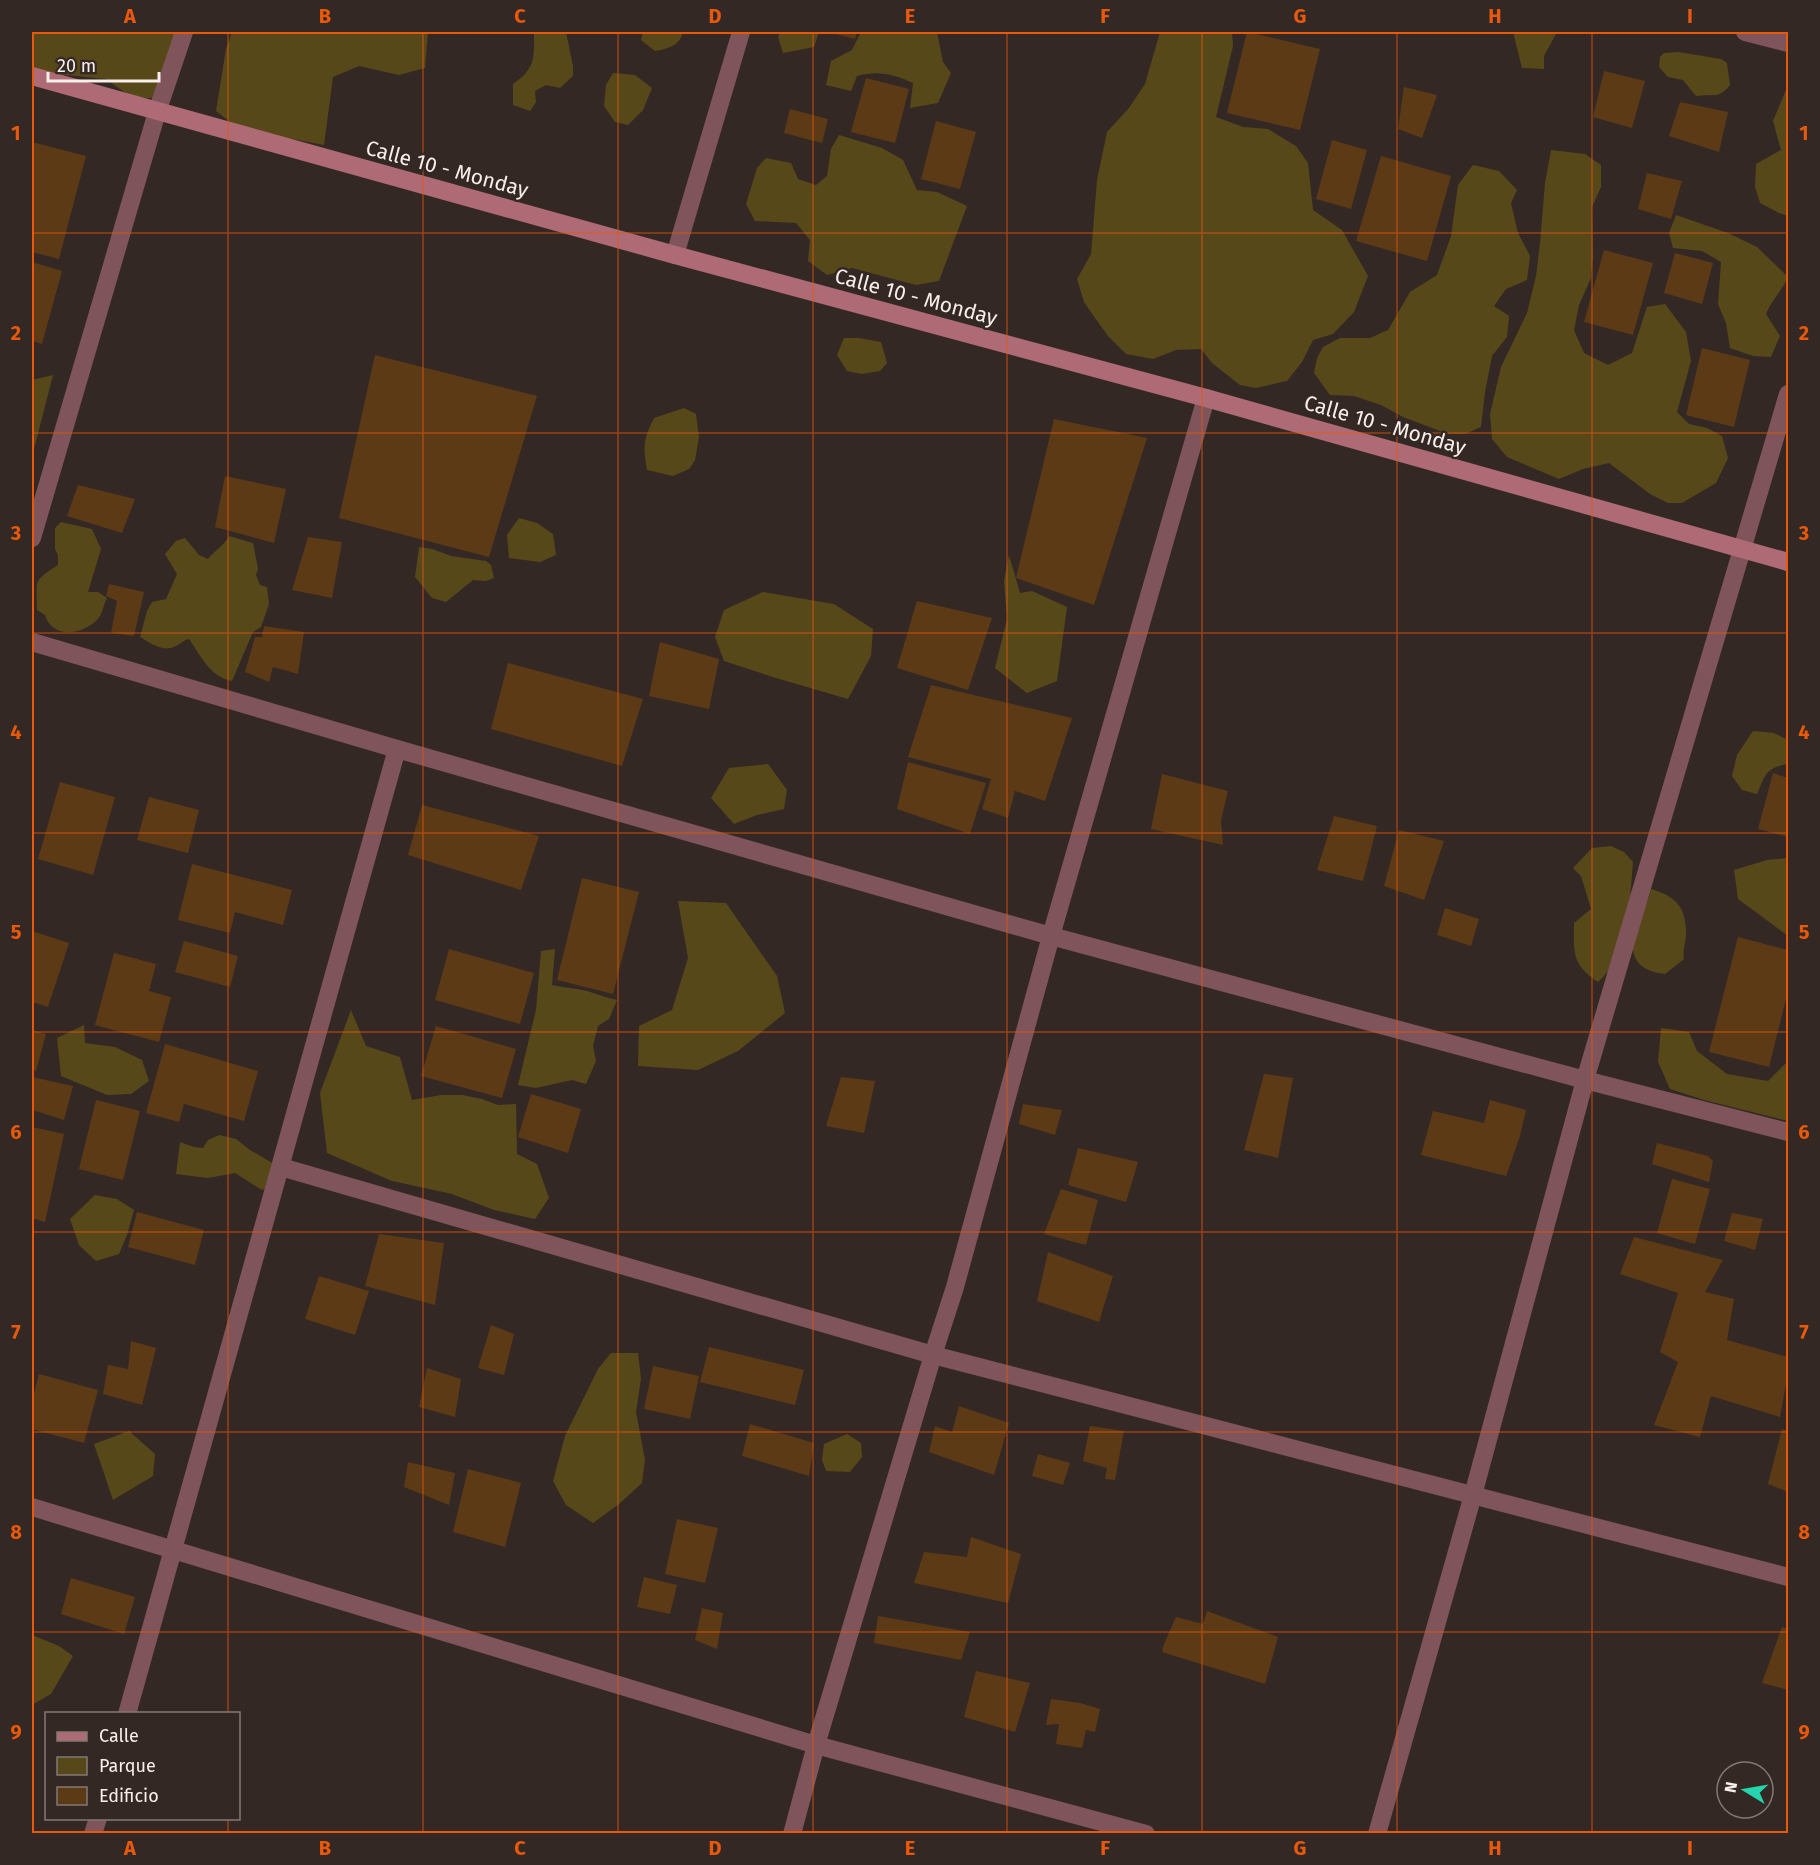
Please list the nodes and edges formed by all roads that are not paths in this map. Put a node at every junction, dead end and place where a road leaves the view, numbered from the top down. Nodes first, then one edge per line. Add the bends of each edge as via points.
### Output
1 (184, 32) edge
2 (741, 32) edge
3 (1745, 32) edge
4 (1788, 43) edge
5 (32, 76) edge
6 (157, 112) junction
7 (675, 255) junction
8 (1788, 394) edge
9 (1206, 398) junction
10 (32, 538) edge
11 (1742, 550) junction
12 (1788, 562) edge
13 (32, 642) edge
14 (398, 749) junction
15 (1051, 936) junction
16 (1585, 1080) junction
17 (1788, 1132) edge
18 (281, 1167) junction
19 (933, 1355) junction
20 (1473, 1495) junction
21 (32, 1508) edge
22 (173, 1550) junction
23 (1788, 1577) edge
24 (127, 1712) edge
25 (816, 1745) junction
26 (792, 1833) edge
27 (1146, 1833) edge
28 (1377, 1833) edge

1 - 6 street
2 - 7 street
3 - 4 street
5 - 6 street, Calle 10 - Monday
6 - 7 street, Calle 10 - Monday
6 - 10 street
7 - 9 street, Calle 10 - Monday
8 - 11 street
9 - 11 street, Calle 10 - Monday
9 - 15 street
11 - 12 street, Calle 10 - Monday
11 - 16 street
13 - 14 street
14 - 15 street
14 - 18 street
15 - 16 street
15 - 19 street
16 - 17 street
16 - 20 street
18 - 19 street
18 - 22 street
19 - 20 street
19 - 25 street
20 - 23 street
20 - 28 street
21 - 22 street
22 - 24 street
22 - 25 street
25 - 26 street
25 - 27 street

